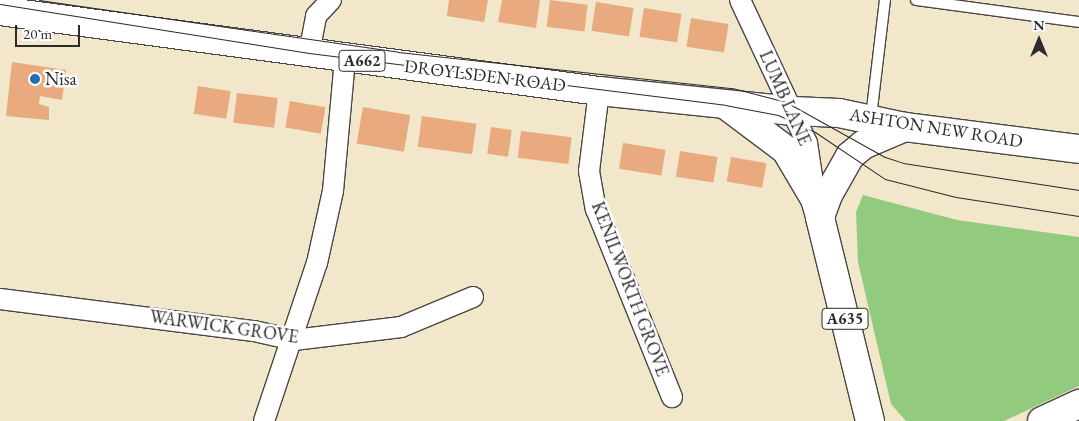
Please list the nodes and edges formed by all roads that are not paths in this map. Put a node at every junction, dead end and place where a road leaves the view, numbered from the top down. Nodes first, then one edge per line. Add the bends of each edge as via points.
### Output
1 (331, 0) edge
2 (740, 0) edge
3 (885, 0) edge
4 (916, 0) edge
5 (0, 11) edge
6 (1079, 22) edge
7 (309, 53) junction
8 (346, 58) junction
9 (599, 91) junction
10 (725, 105) junction
11 (793, 111) junction
12 (871, 117) junction
13 (905, 126) junction
14 (1079, 149) edge
15 (818, 208) junction
16 (473, 297) dead end
17 (0, 299) edge
18 (294, 340) junction
19 (672, 397) dead end
20 (1079, 404) edge
21 (264, 421) edge
22 (870, 421) edge
23 (1042, 421) edge

1 - 7 street via 316,16
2 - 11 street, LUMB LANE
3 - 12 lane
4 - 6 lane
5 - 7 main road, DROYLSDEN ROAD / A662
7 - 8 main road, DROYLSDEN ROAD / A662
8 - 9 main road, DROYLSDEN ROAD / A662
8 - 18 street via 333,191 317,263
9 - 10 main road, DROYLSDEN ROAD / A662
9 - 19 street, KENILWORTH GROVE via 589,171 596,210
10 - 11 main road, DROYLSDEN ROAD / A662
10 - 15 main road, LUMB LANE via 786,150
11 - 12 main road, ASHTON NEW ROAD
11 - 15 street, LUMB LANE via 812,160
12 - 13 main road, ASHTON NEW ROAD
13 - 14 main road, ASHTON NEW ROAD
13 - 15 main road via 863,145 850,156
15 - 22 main road, LUMB LANE / A635
16 - 18 street, WARWICK GROVE via 400,327
17 - 18 street, WARWICK GROVE via 244,329
18 - 21 street
20 - 23 main road

